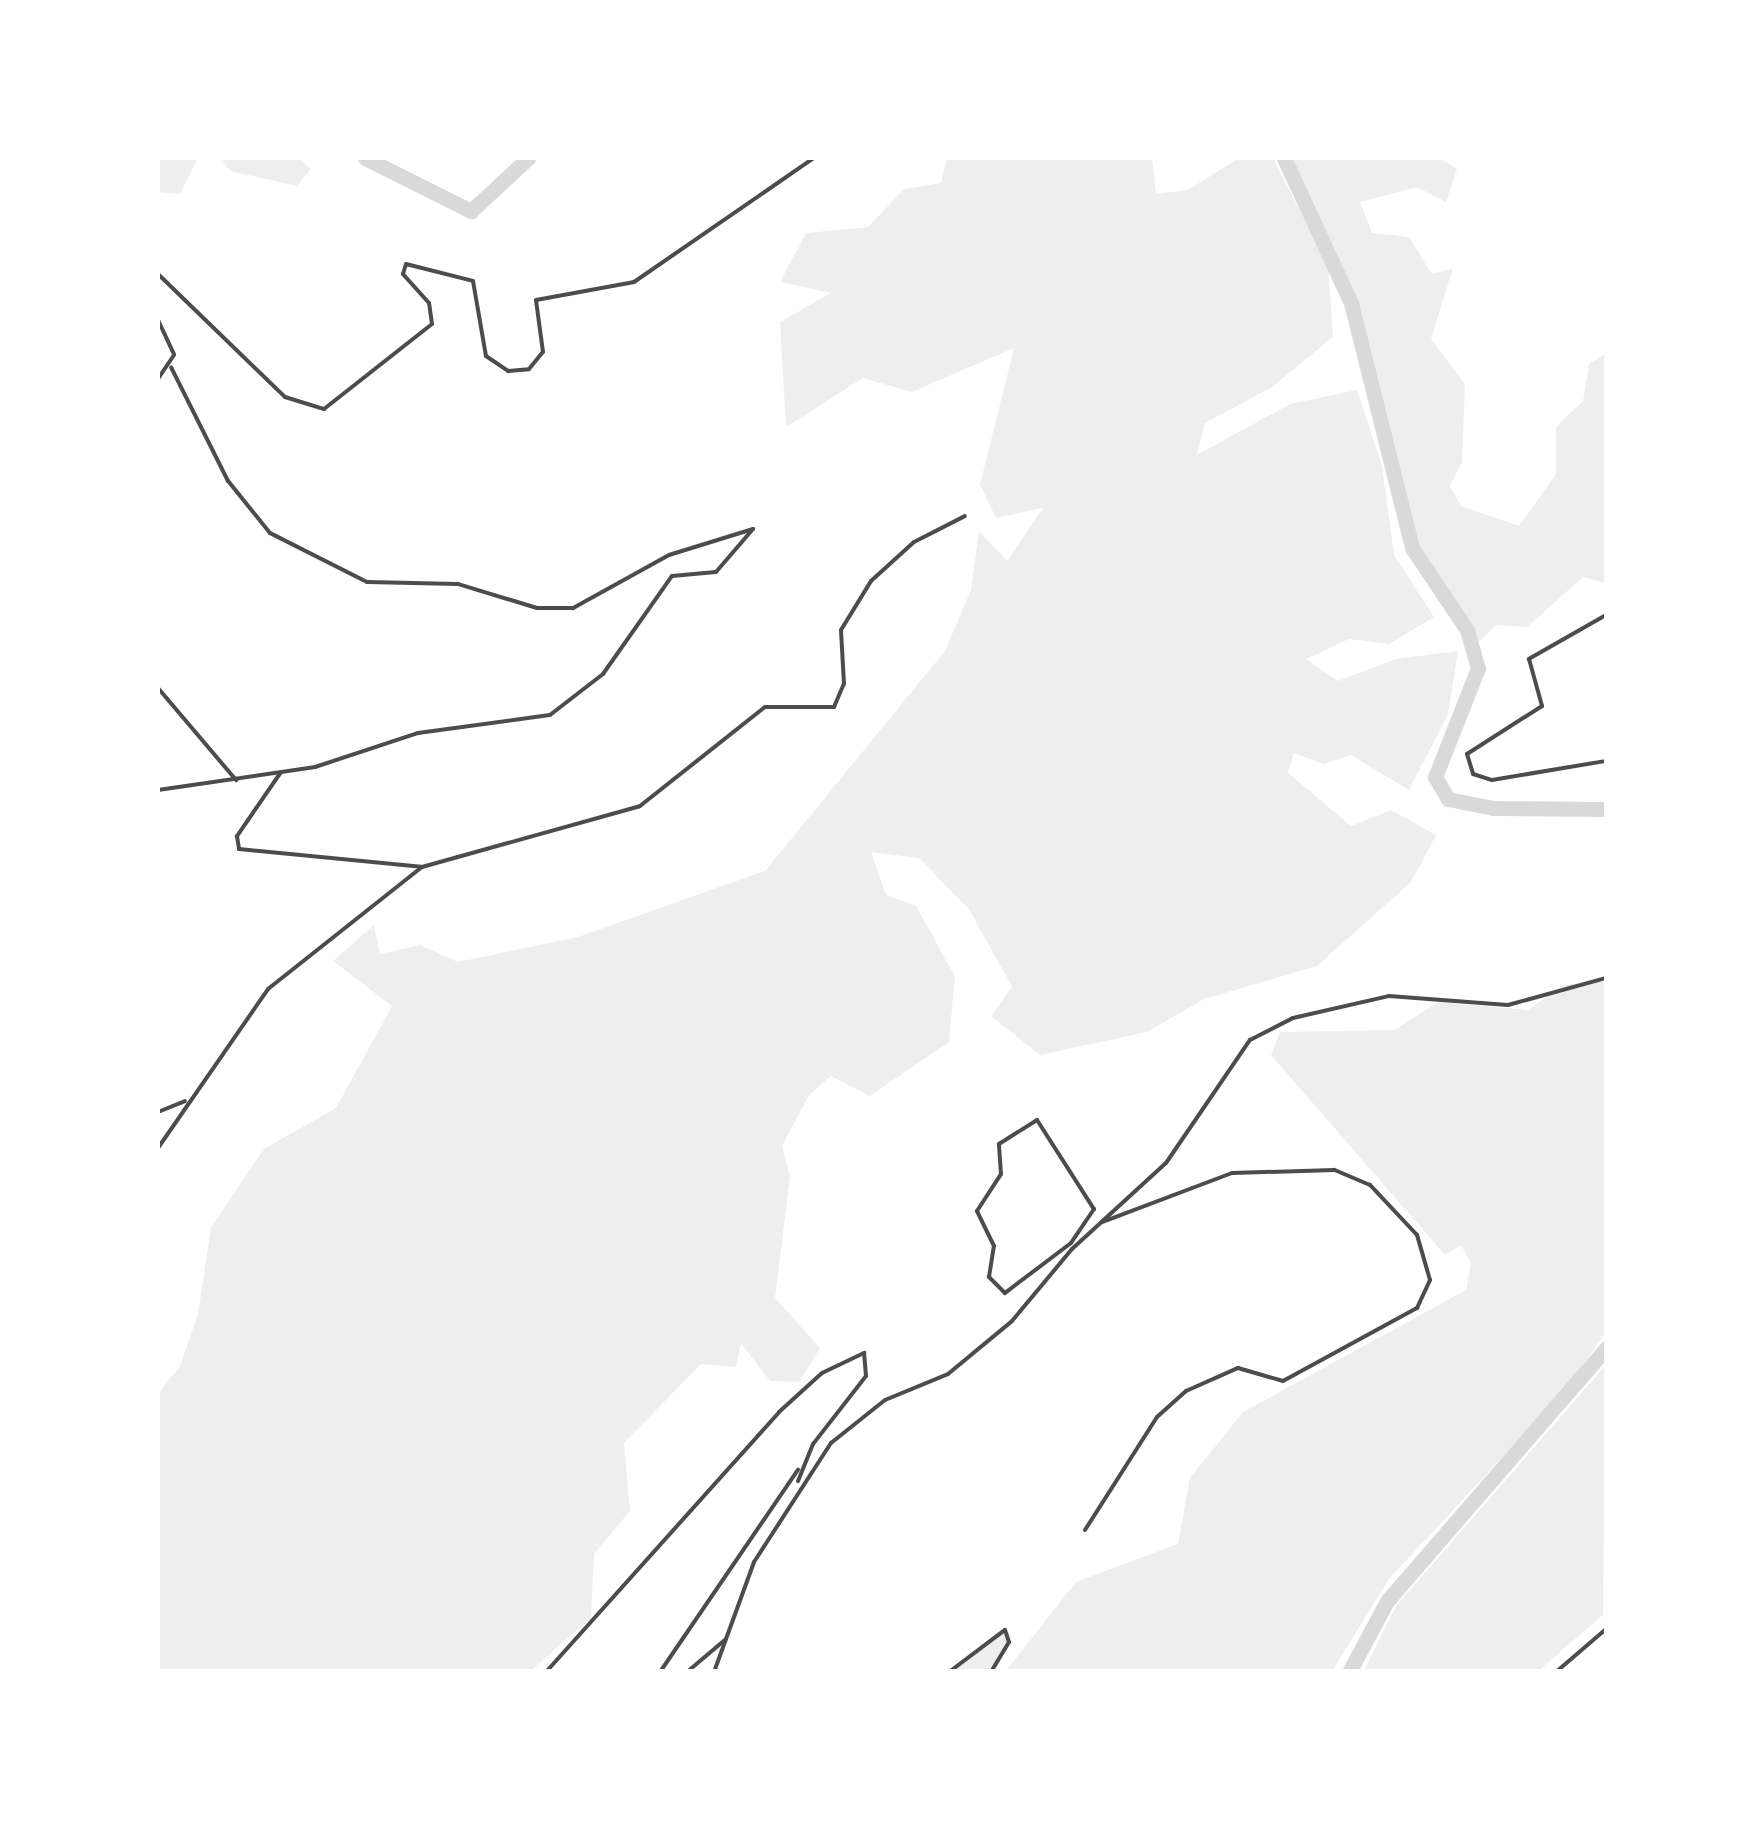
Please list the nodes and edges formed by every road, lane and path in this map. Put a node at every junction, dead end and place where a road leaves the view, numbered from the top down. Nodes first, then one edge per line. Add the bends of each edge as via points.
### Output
1 (814, 158) edge
2 (158, 274) edge
3 (158, 320) edge
4 (171, 367) junction
5 (158, 379) edge
6 (964, 516) dead end
7 (1606, 615) edge
8 (158, 688) edge
9 (1606, 761) edge
10 (281, 772) junction
11 (236, 780) junction
12 (158, 790) edge
13 (422, 867) junction
14 (1606, 978) edge
15 (185, 1101) junction
16 (158, 1112) edge
17 (158, 1148) edge
18 (1100, 1222) junction
19 (1073, 1244) junction
20 (801, 1468) junction
21 (797, 1486) junction
22 (1085, 1530) dead end
23 (1606, 1629) edge
24 (729, 1636) junction
25 (546, 1672) edge
26 (660, 1672) edge
27 (688, 1672) edge
28 (714, 1672) edge
29 (949, 1672) edge
30 (992, 1672) edge
31 (1556, 1672) edge

1 - 2 street via 634,282 536,300 542,352 529,369 508,371 486,356 473,281 406,264 403,274 429,303 432,324 324,409 285,396
3 - 4 street
4 - 5 street
4 - 10 street via 228,481 270,534 366,582 458,584 537,608 573,608 669,556 753,529 716,572 672,576 603,674 560,710 429,731
6 - 13 street via 914,542 870,581 841,630 844,684 834,707 765,707 640,806
7 - 9 street via 1529,659 1542,706 1480,737 1467,762 1492,780
8 - 11 street
10 - 11 street
10 - 13 street via 237,836 238,848
11 - 12 street
13 - 15 street via 282,975
14 - 18 street via 1508,1005 1388,996 1280,1023 1234,1056 1166,1163
15 - 16 street
15 - 17 street
18 - 19 street
18 - 22 street via 1232,1173 1334,1170 1370,1186 1417,1235 1430,1280 1417,1308 1284,1381 1238,1368 1186,1392 1157,1417
19 - 19 street via 1011,1292 991,1282 994,1246 977,1211 1002,1174 998,1144 1028,1121 1044,1127 1094,1204
19 - 21 street via 970,1357 848,1426
20 - 21 street
20 - 25 street via 866,1376 864,1353 822,1372 779,1412
20 - 26 street
21 - 24 street via 740,1592
23 - 31 street
24 - 27 street
24 - 28 street
29 - 30 street via 1004,1630 1010,1642

